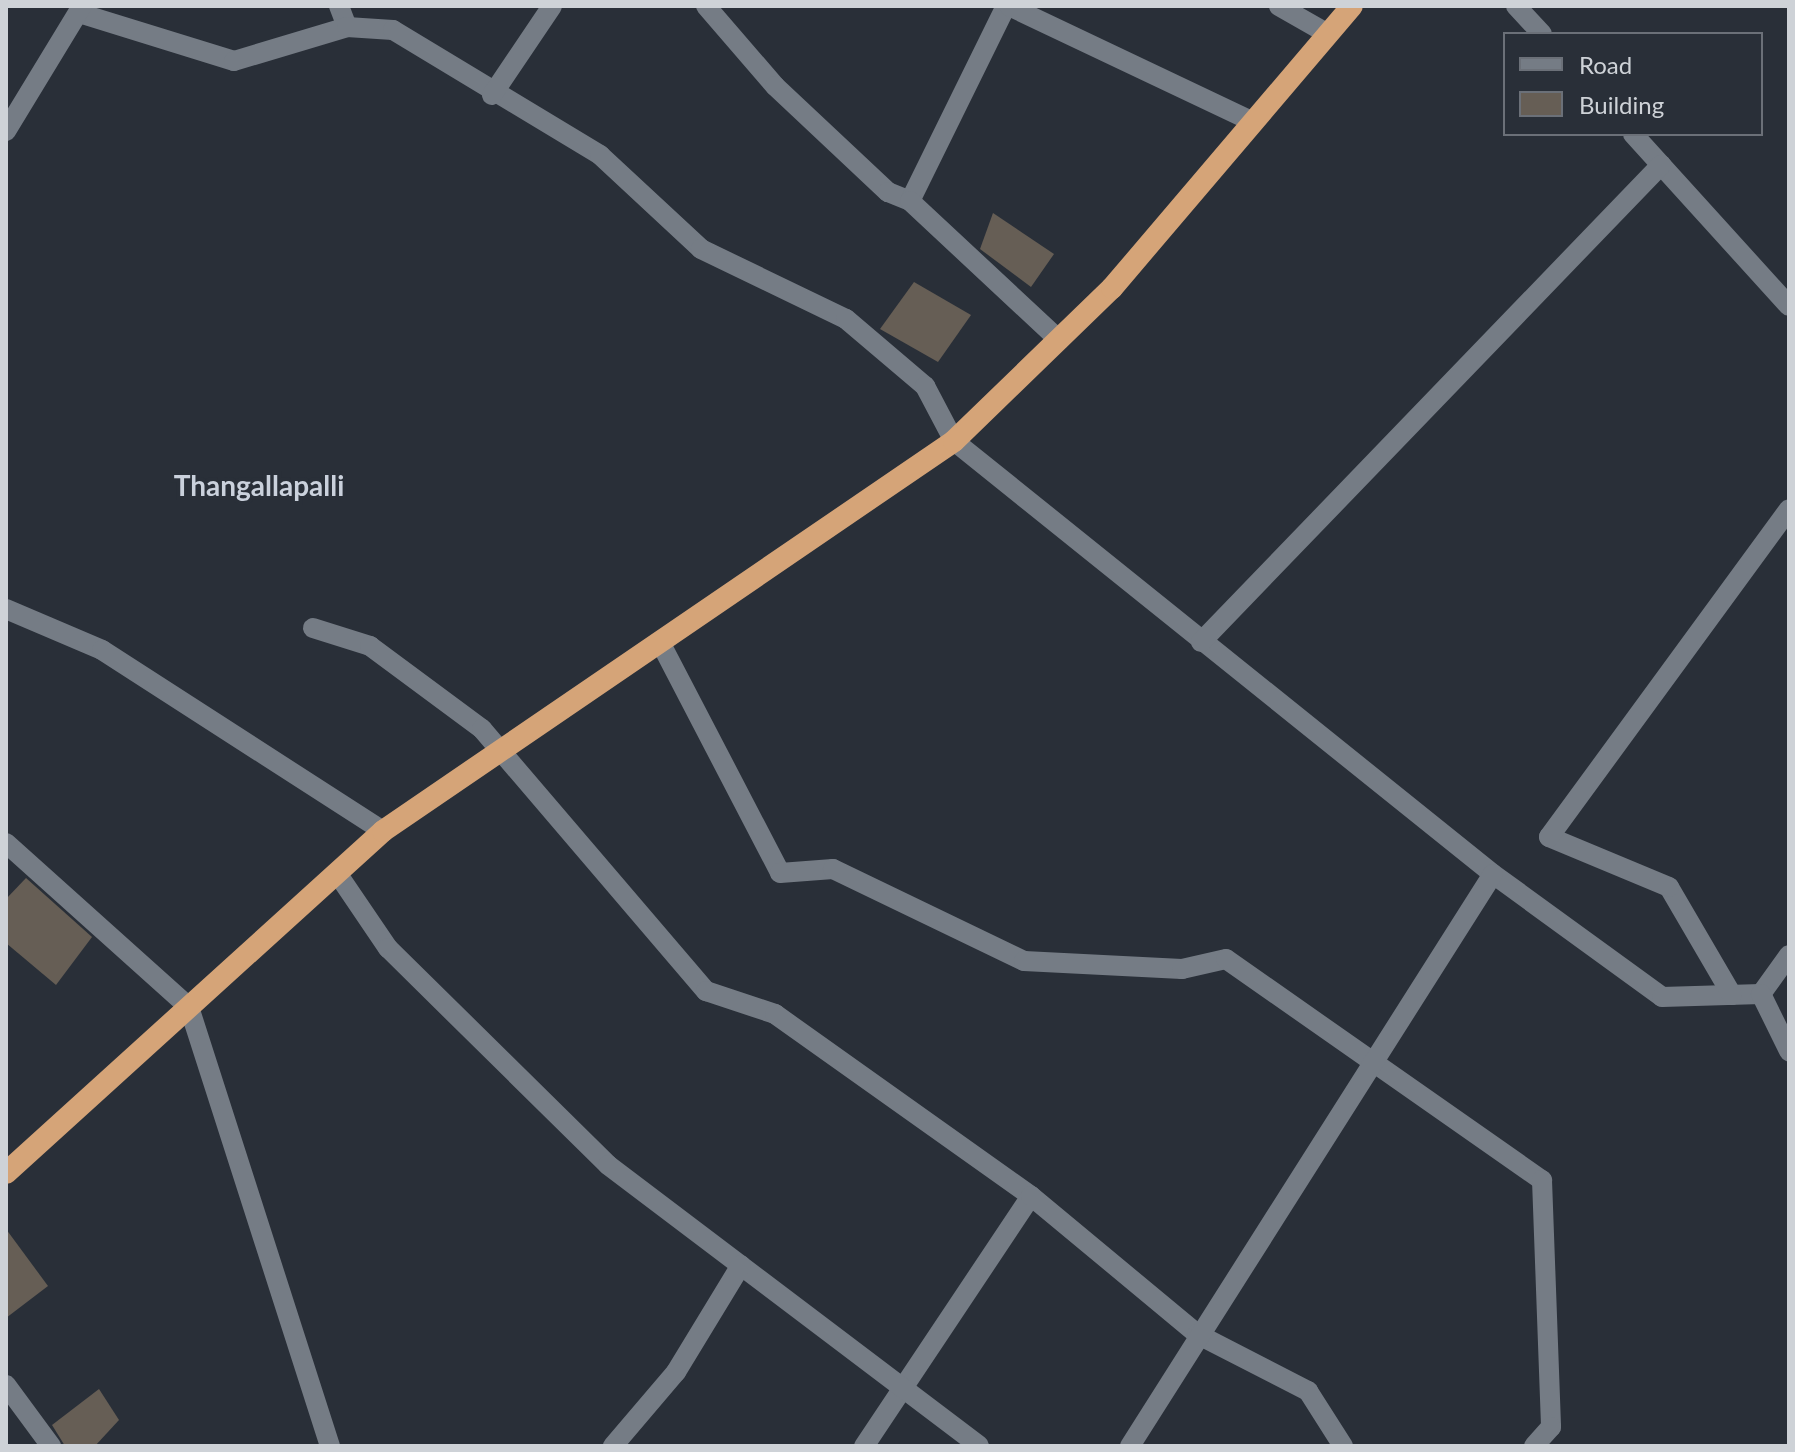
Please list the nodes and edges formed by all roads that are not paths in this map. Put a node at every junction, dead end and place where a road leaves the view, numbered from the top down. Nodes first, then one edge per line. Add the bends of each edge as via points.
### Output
1 (339, 6) edge
2 (552, 6) edge
3 (706, 6) edge
4 (1007, 6) edge
5 (1279, 6) edge
6 (1352, 6) edge
7 (1516, 6) edge
8 (81, 10) edge
9 (347, 27) junction
10 (1540, 32) edge
11 (1328, 34) junction
12 (492, 95) junction
13 (1253, 122) junction
14 (6, 131) edge
15 (1635, 136) edge
16 (1661, 165) junction
17 (910, 201) junction
18 (1789, 306) edge
19 (1059, 340) junction
20 (954, 441) junction
21 (1789, 509) edge
22 (6, 609) edge
23 (313, 628) dead end
24 (660, 642) junction
25 (1201, 642) junction
26 (499, 750) junction
27 (383, 831) junction
28 (6, 843) edge
29 (337, 873) junction
30 (1493, 874) junction
31 (1789, 955) edge
32 (1761, 994) junction
33 (1732, 995) junction
34 (189, 1007) junction
35 (1789, 1051) edge
36 (1375, 1065) junction
37 (6, 1173) edge
38 (1031, 1196) junction
39 (741, 1265) junction
40 (1197, 1334) junction
41 (6, 1385) edge
42 (901, 1387) junction
43 (51, 1446) edge
44 (330, 1446) edge
45 (613, 1446) edge
46 (864, 1446) edge
47 (979, 1446) edge
48 (1130, 1446) edge
49 (1343, 1446) edge
50 (1534, 1446) edge

1 - 9 street
2 - 12 street
3 - 17 street via 775,86 888,192
4 - 13 street
4 - 17 street
5 - 11 street
6 - 11 highway
7 - 10 street
8 - 9 street via 234,61
8 - 14 street
9 - 12 street via 393,30
11 - 13 highway
12 - 20 street via 600,155 701,249 846,319 925,386
13 - 19 highway via 1112,288
15 - 16 street
16 - 18 street
16 - 25 street
17 - 19 street
19 - 20 highway
20 - 24 highway
20 - 25 street
21 - 33 street via 1549,837 1669,887
22 - 27 street via 102,650
23 - 26 street via 370,646 482,729
24 - 26 highway
24 - 36 street via 780,873 833,869 1024,961 1182,969 1226,959
25 - 30 street
26 - 27 highway
26 - 38 street via 706,991 775,1014
27 - 29 highway
28 - 34 street
29 - 34 highway
29 - 39 street via 388,948 608,1165
30 - 33 street via 1662,997
30 - 36 street
31 - 32 street
32 - 33 street
32 - 35 street
34 - 37 highway
34 - 44 street
36 - 40 street
36 - 50 street via 1542,1180 1551,1427
38 - 40 street
38 - 42 street
39 - 42 street
39 - 45 street via 676,1372
40 - 48 street
40 - 49 street via 1308,1391
41 - 43 street
42 - 46 street
42 - 47 street

